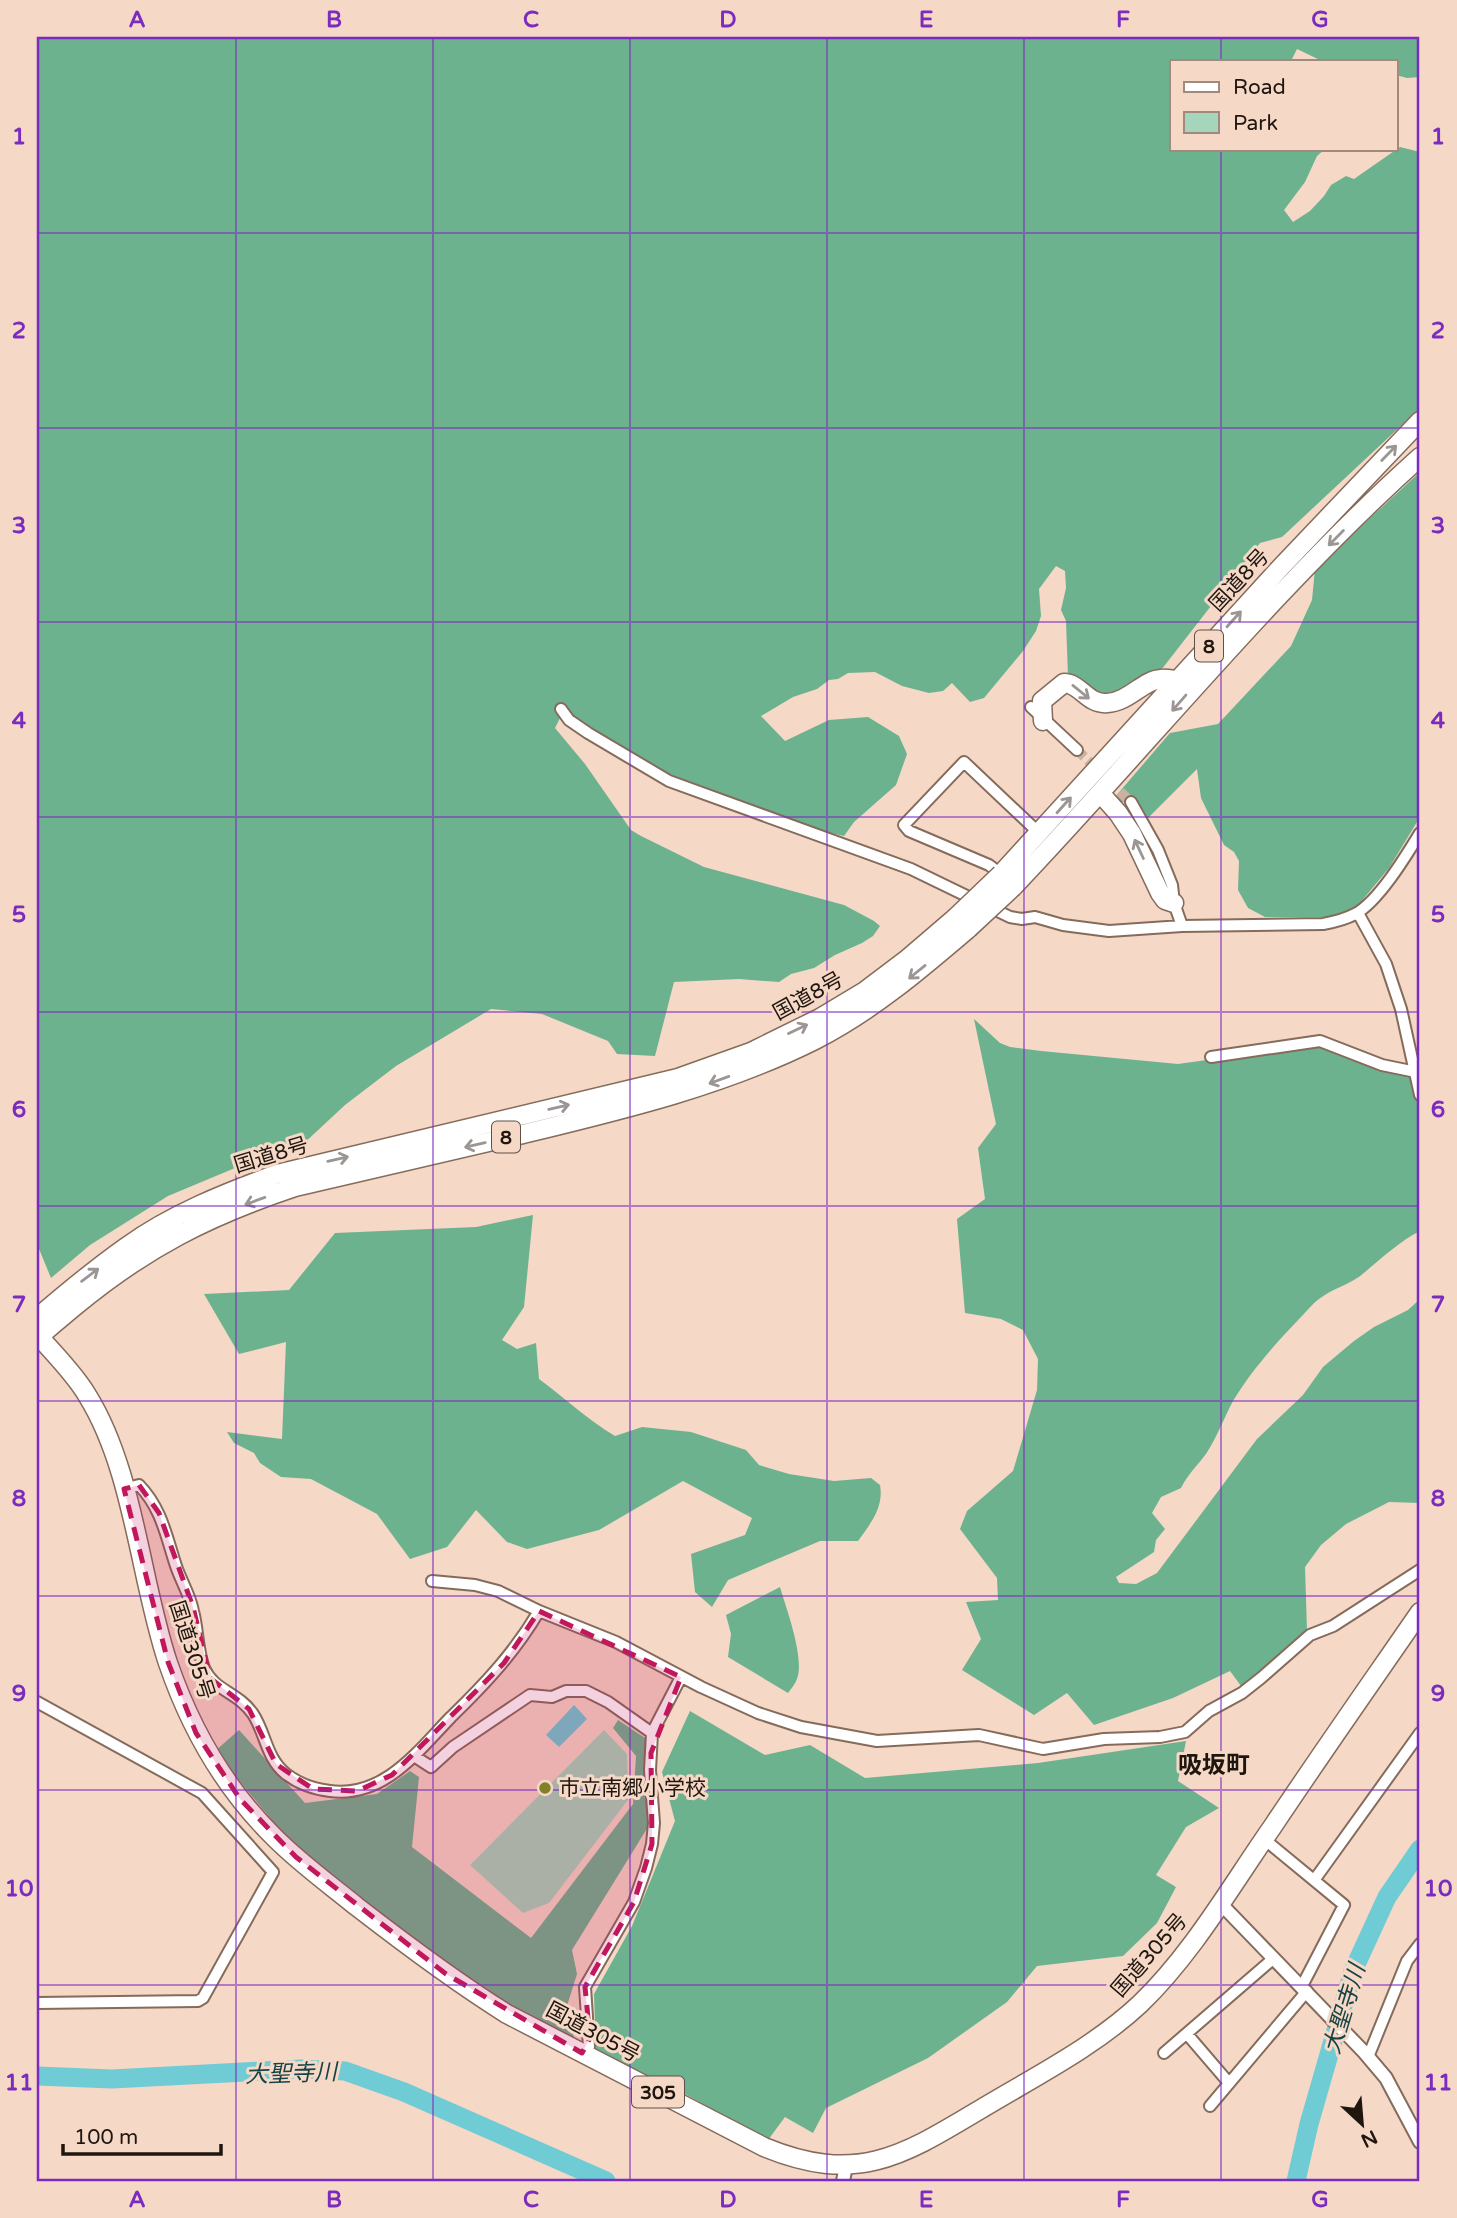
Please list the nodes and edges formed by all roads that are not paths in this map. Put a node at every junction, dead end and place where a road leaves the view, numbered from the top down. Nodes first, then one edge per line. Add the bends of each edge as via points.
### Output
1 (1420, 421) edge
2 (1420, 457) edge
3 (1178, 680) junction
4 (561, 709) dead end
5 (1037, 714) joint
6 (1077, 750) tunnel mouth
7 (1101, 794) junction
8 (1131, 802) tunnel mouth
9 (1039, 832) junction
10 (1420, 832) edge
11 (1007, 880) junction
12 (1174, 903) junction
13 (1358, 913) junction
14 (962, 923) junction
15 (1182, 926) junction
16 (1211, 1057) dead end
17 (1416, 1072) junction
18 (1420, 1095) edge
19 (37, 1318) edge
20 (37, 1337) edge
21 (124, 1489) junction
22 (1420, 1570) edge
23 (432, 1581) dead end
24 (539, 1611) junction
25 (1420, 1612) edge
26 (681, 1677) junction
27 (37, 1702) edge
28 (652, 1733) junction
29 (1420, 1733) edge
30 (414, 1756) junction
31 (1264, 1839) junction
32 (1315, 1879) junction
33 (1221, 1904) junction
34 (1420, 1944) edge
35 (1275, 1958) junction
36 (1305, 1988) junction
37 (37, 2003) edge
38 (1187, 2034) junction
39 (582, 2053) junction
40 (1164, 2053) dead end
41 (1368, 2057) junction
42 (1229, 2084) junction
43 (1210, 2106) dead end
44 (1420, 2142) edge
45 (844, 2174) edge

3 -> 1 highway, 国道8号 / 8
2 -> 7 highway, 国道8号 / 8 via 1298,575
5 -> 3 highway via 1042,701 1064,682 1106,704 1160,679
9 -> 3 highway, 国道8号 / 8
4 - 15 street via 588,733 669,781 911,869 1010,917 1035,917 1109,931
5 - 6 street
7 - 11 highway, 国道8号 / 8
12 -> 7 highway via 1160,893 1132,834
8 - 12 street via 1158,850
9 - 11 highway, 国道8号 / 8
9 - 11 street via 964,762 905,825 909,831 989,865
10 - 13 street via 1396,872
11 - 14 highway, 国道8号 / 8, bridge
12 - 15 street
13 - 15 street via 1323,924
13 - 17 street via 1386,964
19 -> 14 highway, 国道8号 / 8 via 128,1245 231,1190 277,1174 678,1078 751,1052 865,991
14 -> 20 highway, 国道8号 / 8 via 904,983 817,1039 764,1063 607,1114 295,1187 250,1202 141,1256
16 - 17 street via 1320,1041 1382,1065
17 - 18 street
20 - 21 highway, 国道305号 / 305 via 88,1396 113,1450
21 - 30 street via 139,1485 152,1498 193,1607 205,1669 214,1684 249,1709 267,1749 285,1773 313,1789 357,1791 379,1783
21 - 39 highway, 国道305号 / 305 via 168,1662 196,1733 240,1799 296,1857 446,1974 507,2014
22 - 26 street via 1333,1626 1310,1635 1242,1693 1209,1711 1185,1732 1160,1737 1104,1739 1043,1749 979,1735 877,1741 801,1727 758,1713
23 - 24 street via 498,1591
24 - 26 street via 616,1642
24 - 30 street via 504,1663
25 - 31 highway, 国道305号 / 305
26 - 28 street
27 - 37 street via 202,1793 273,1872 198,2001
28 - 30 street via 586,1691 566,1691 552,1697 530,1695 430,1767
28 - 39 street via 652,1844 634,1902 585,1987 590,2038
29 - 32 street
31 - 32 street
31 - 33 highway, 国道305号 / 305
32 - 36 street via 1344,1905
33 - 35 street
33 - 45 highway, 国道305号 / 305 via 1156,1988 1095,2040 917,2146
34 - 41 street via 1407,1961
35 - 36 street
35 - 38 street
36 - 41 street
36 - 42 street
38 - 40 street
38 - 42 street
39 - 45 highway, 国道305号 / 305 via 764,2147
41 - 44 street via 1386,2078
42 - 43 street

